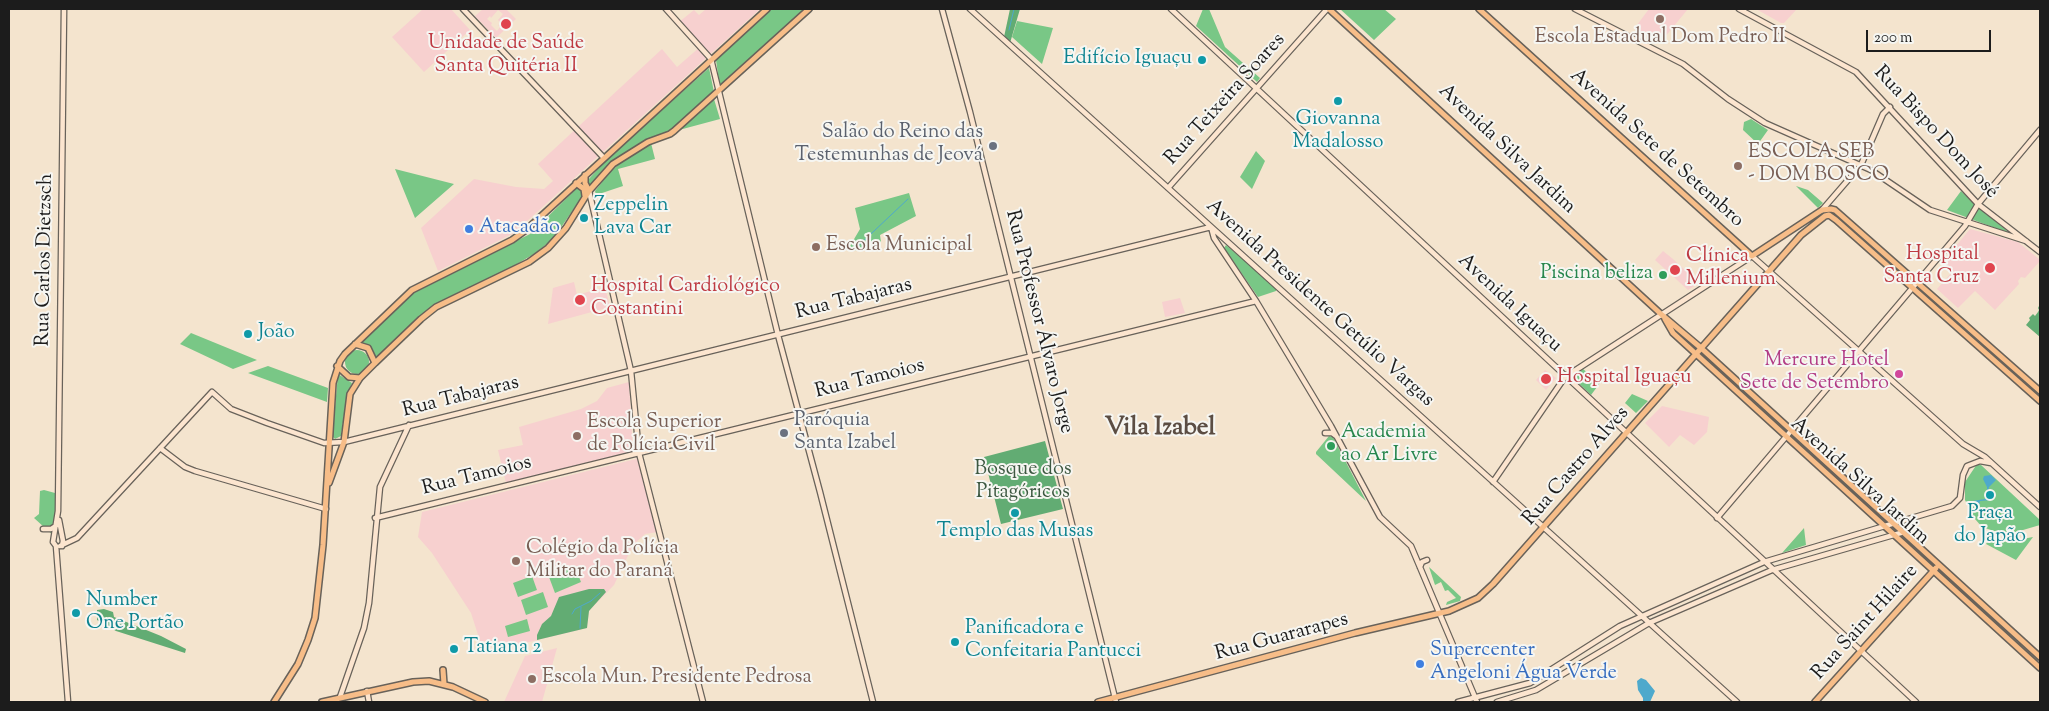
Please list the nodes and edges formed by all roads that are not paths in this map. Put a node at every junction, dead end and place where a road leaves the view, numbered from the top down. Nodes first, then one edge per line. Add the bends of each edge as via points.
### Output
1 (64, 9) edge
2 (463, 9) edge
3 (666, 9) edge
4 (767, 9) edge
5 (809, 9) edge
6 (942, 9) edge
7 (970, 9) edge
8 (1171, 9) edge
9 (1328, 9) edge
10 (1479, 9) edge
11 (1575, 9) edge
12 (1739, 9) edge
13 (711, 59) junction
14 (1256, 89) junction
15 (718, 91) junction
16 (1890, 106) junction
17 (2040, 130) edge
18 (604, 158) junction
19 (1861, 165) junction
20 (585, 175) junction
21 (576, 182) junction
22 (1168, 188) junction
23 (589, 191) junction
24 (585, 197) junction
25 (1978, 204) junction
26 (1823, 213) junction
27 (1968, 222) junction
28 (1211, 227) junction
29 (1220, 236) junction
30 (2026, 241) junction
31 (1217, 243) junction
32 (2040, 252) edge
33 (1752, 256) junction
34 (1770, 271) junction
35 (1011, 277) junction
36 (1917, 282) junction
37 (1912, 288) junction
38 (1932, 296) junction
39 (1256, 302) junction
40 (1936, 309) junction
41 (1662, 314) junction
42 (778, 335) junction
43 (355, 344) junction
44 (1702, 348) junction
45 (1858, 351) junction
46 (1696, 354) junction
47 (1031, 356) junction
48 (375, 363) junction
49 (337, 366) junction
50 (631, 371) junction
51 (1565, 377) junction
52 (360, 378) junction
53 (2040, 391) edge
54 (2040, 402) edge
55 (798, 413) junction
56 (409, 426) junction
57 (1792, 430) junction
58 (1325, 433) dead end
59 (1626, 434) junction
60 (1786, 436) junction
61 (1337, 437) junction
62 (344, 442) junction
63 (330, 444) junction
64 (160, 448) junction
65 (639, 453) junction
66 (1993, 463) junction
67 (1493, 482) junction
68 (327, 488) junction
69 (1874, 505) junction
70 (2040, 507) edge
71 (326, 509) junction
72 (58, 511) junction
73 (375, 518) junction
74 (1717, 518) junction
75 (1876, 518) junction
76 (1895, 524) junction
77 (57, 526) junction
78 (1886, 527) junction
79 (1543, 528) junction
80 (43, 529) dead end
81 (1904, 532) junction
82 (1895, 535) junction
83 (56, 538) junction
84 (62, 539) junction
85 (73, 540) junction
86 (59, 546) junction
87 (1427, 560) dead end
88 (1764, 562) junction
89 (1939, 564) junction
90 (1784, 566) junction
91 (1420, 567) junction
92 (1772, 570) junction
93 (1934, 570) junction
94 (1782, 579) junction
95 (1472, 601) joint
96 (1440, 613) junction
97 (1641, 616) junction
98 (1649, 623) junction
99 (2021, 639) junction
100 (1860, 652) junction
101 (2023, 652) junction
102 (2040, 657) edge
103 (2040, 668) edge
104 (443, 670) dead end
105 (444, 684) junction
106 (367, 691) junction
107 (340, 697) junction
108 (1116, 700) edge
109 (1476, 700) edge
110 (68, 702) edge
111 (274, 702) edge
112 (322, 702) edge
113 (369, 702) edge
114 (485, 702) edge
115 (702, 702) edge
116 (873, 702) edge
117 (1098, 702) edge
118 (1458, 702) edge
119 (1497, 702) edge
120 (1737, 702) edge
121 (1815, 702) edge
122 (1916, 702) edge

1 - 72 street, Rua Carlos Dietzsch
2 - 18 street
3 - 13 street
4 - 13 main road
5 - 15 main road
6 - 35 street, Rua Professor Álvaro Jorge
7 - 22 street, Avenida Presidente Getúlio Vargas
8 - 14 street, Avenida Iguaçu
9 - 14 street, Rua Teixeira Soares
9 - 41 main road, Avenida Silva Jardim
10 - 33 main road, Avenida Sete de Setembro
11 - 19 street via 1690,69 1765,123
12 - 16 street, Rua Bispo Dom José via 1850,68
13 - 15 street
13 - 18 main road
14 - 22 street, Rua Teixeira Soares
14 - 51 street, Avenida Iguaçu
15 - 23 main road via 670,134 648,142 613,164
15 - 42 street
16 - 19 street
16 - 25 street, Rua Bispo Dom José
17 - 25 street
18 - 20 main road
19 - 26 street
19 - 27 street via 1930,210
20 - 21 main road
20 - 23 main road
21 - 24 main road via 584,189
21 - 43 main road via 519,235 412,290
22 - 28 street, Avenida Presidente Getúlio Vargas
23 - 24 main road
23 - 50 street
24 - 48 main road via 566,228 548,248 529,262 436,307
25 - 27 street
25 - 30 street, Rua Bispo Dom José
26 - 33 main road
26 - 34 main road, Rua Castro Alves
26 - 36 main road via 1831,209 1841,215
26 - 37 main road via 1833,217
27 - 30 street
27 - 36 street
28 - 29 street, Avenida Presidente Getúlio Vargas
28 - 31 street
28 - 35 street, Rua Tabajaras
29 - 31 street
29 - 67 street, Avenida Presidente Getúlio Vargas
30 - 32 street, Rua Bispo Dom José
31 - 39 street
33 - 34 street, Avenida Sete de Setembro
33 - 41 street
34 - 44 main road, Rua Castro Alves
34 - 45 street, Avenida Sete de Setembro
35 - 42 street, Rua Tabajaras
35 - 47 street, Rua Professor Álvaro Jorge
36 - 37 street
36 - 38 main road
37 - 40 main road
37 - 45 street
38 - 40 main road
38 - 53 main road
39 - 47 street, Rua Tamoios
39 - 61 street
40 - 54 main road
41 - 44 main road, Avenida Silva Jardim
41 - 46 main road, Avenida Silva Jardim via 1673,333
41 - 51 street
42 - 50 street, Rua Tabajaras
42 - 55 street
43 - 48 main road via 368,348
43 - 49 main road
44 - 46 main road, Rua Castro Alves
44 - 57 main road, Avenida Silva Jardim
45 - 57 street
45 - 66 street, Avenida Sete de Setembro via 1963,444
46 - 59 main road, Rua Castro Alves
46 - 60 main road, Avenida Silva Jardim
47 - 55 street, Rua Tamoios
47 - 108 street, Rua Professor Álvaro Jorge
48 - 52 main road
49 - 52 main road via 349,377
49 - 63 main road
50 - 56 street, Rua Tabajaras
50 - 65 street
51 - 59 street, Avenida Iguaçu
51 - 67 street
52 - 62 main road via 349,399
55 - 65 street, Rua Tamoios
55 - 116 street
56 - 62 street, Rua Tabajaras
56 - 73 street via 380,487
57 - 60 street
57 - 69 main road, Avenida Silva Jardim
58 - 61 street
59 - 74 street, Avenida Iguaçu
59 - 79 main road, Rua Castro Alves
60 - 74 street
60 - 75 main road, Avenida Silva Jardim
61 - 91 street via 1380,517 1411,546
62 - 63 street, Rua Tabajaras
62 - 68 main road
63 - 64 street via 238,412 212,392
63 - 68 main road
64 - 71 street via 194,471
64 - 85 street
65 - 73 street, Rua Tamoios
65 - 115 street
66 - 70 street, Avenida Sete de Setembro
66 - 76 street via 1980,461 1968,466 1956,504
67 - 79 street, Avenida Presidente Getúlio Vargas
68 - 71 main road
69 - 75 main road
69 - 76 main road, Avenida Silva Jardim
71 - 111 main road via 321,578 311,633 298,664
72 - 77 street, Rua Carlos Dietzsch
72 - 84 street, Rua Carlos Dietzsch
73 - 107 street via 366,619
74 - 88 street, Avenida Iguaçu
75 - 78 main road, Avenida Silva Jardim
76 - 78 street
76 - 81 main road, Avenida Silva Jardim
77 - 80 street
77 - 83 street, Rua Carlos Dietzsch
78 - 82 main road, Avenida Silva Jardim
78 - 88 street
79 - 95 main road, Rua Castro Alves via 1488,590
79 - 97 street, Avenida Presidente Getúlio Vargas
81 - 82 street
81 - 89 main road, Avenida Silva Jardim
82 - 90 street
82 - 93 main road, Avenida Silva Jardim
83 - 84 street
83 - 86 street, Rua Carlos Dietzsch via 53,542
84 - 85 street
84 - 86 street, Rua Carlos Dietzsch
85 - 86 street
86 - 110 street, Rua Carlos Dietzsch
87 - 91 street
88 - 92 street, Avenida Iguaçu
88 - 97 street
89 - 93 main road, Rua Saint Hilaire
89 - 99 main road, Avenida Silva Jardim
90 - 92 street
90 - 94 street
91 - 96 street
92 - 94 street, Avenida Iguaçu
92 - 98 street
93 - 100 main road, Rua Saint Hilaire
93 - 101 main road, Avenida Silva Jardim
94 - 100 street, Avenida Iguaçu
95 - 96 main road, Rua Guararapes
96 - 108 main road, Rua Guararapes via 1355,633
96 - 109 street
97 - 98 street, Avenida Presidente Getúlio Vargas
97 - 109 street via 1603,636 1530,683
98 - 119 street via 1536,690
98 - 120 street, Avenida Presidente Getúlio Vargas
99 - 101 main road
99 - 102 main road, Avenida Silva Jardim
100 - 121 main road, Rua Saint Hilaire
100 - 122 street, Avenida Iguaçu
101 - 103 main road, Avenida Silva Jardim
104 - 105 main road
105 - 106 main road via 413,682
105 - 114 main road
106 - 107 main road
106 - 113 street
107 - 112 main road
108 - 117 main road, Rua Guararapes
109 - 118 street

